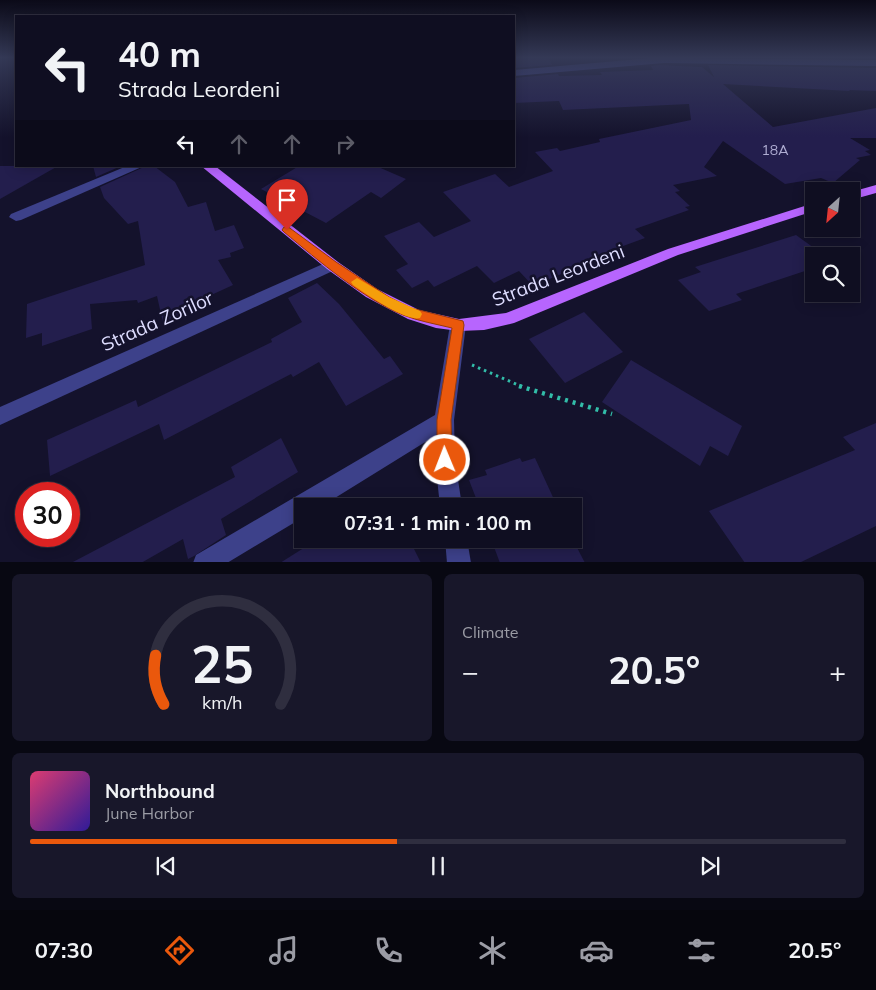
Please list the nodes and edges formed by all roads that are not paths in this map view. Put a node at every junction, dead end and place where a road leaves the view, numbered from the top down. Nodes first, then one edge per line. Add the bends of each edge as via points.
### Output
1 (136, 167) edge
2 (214, 168) edge
3 (876, 189) edge
4 (860, 193) edge
5 (805, 210) edge
6 (16, 217) dead end
7 (332, 265) junction
8 (458, 325) junction
9 (0, 416) edge
10 (444, 420) junction
11 (316, 498) edge
12 (450, 498) edge
13 (294, 511) edge
14 (457, 548) edge
15 (204, 562) edge
16 (459, 562) edge

1 - 6 street
2 - 7 main road, Strada Leordeni
3 - 4 main road
5 - 8 main road, Strada Leordeni via 673,252 508,318 484,324
7 - 8 main road, Strada Leordeni via 408,312
7 - 9 street, Strada Zorilor
8 - 10 street
10 - 11 street
10 - 12 street
13 - 15 street
14 - 16 street

